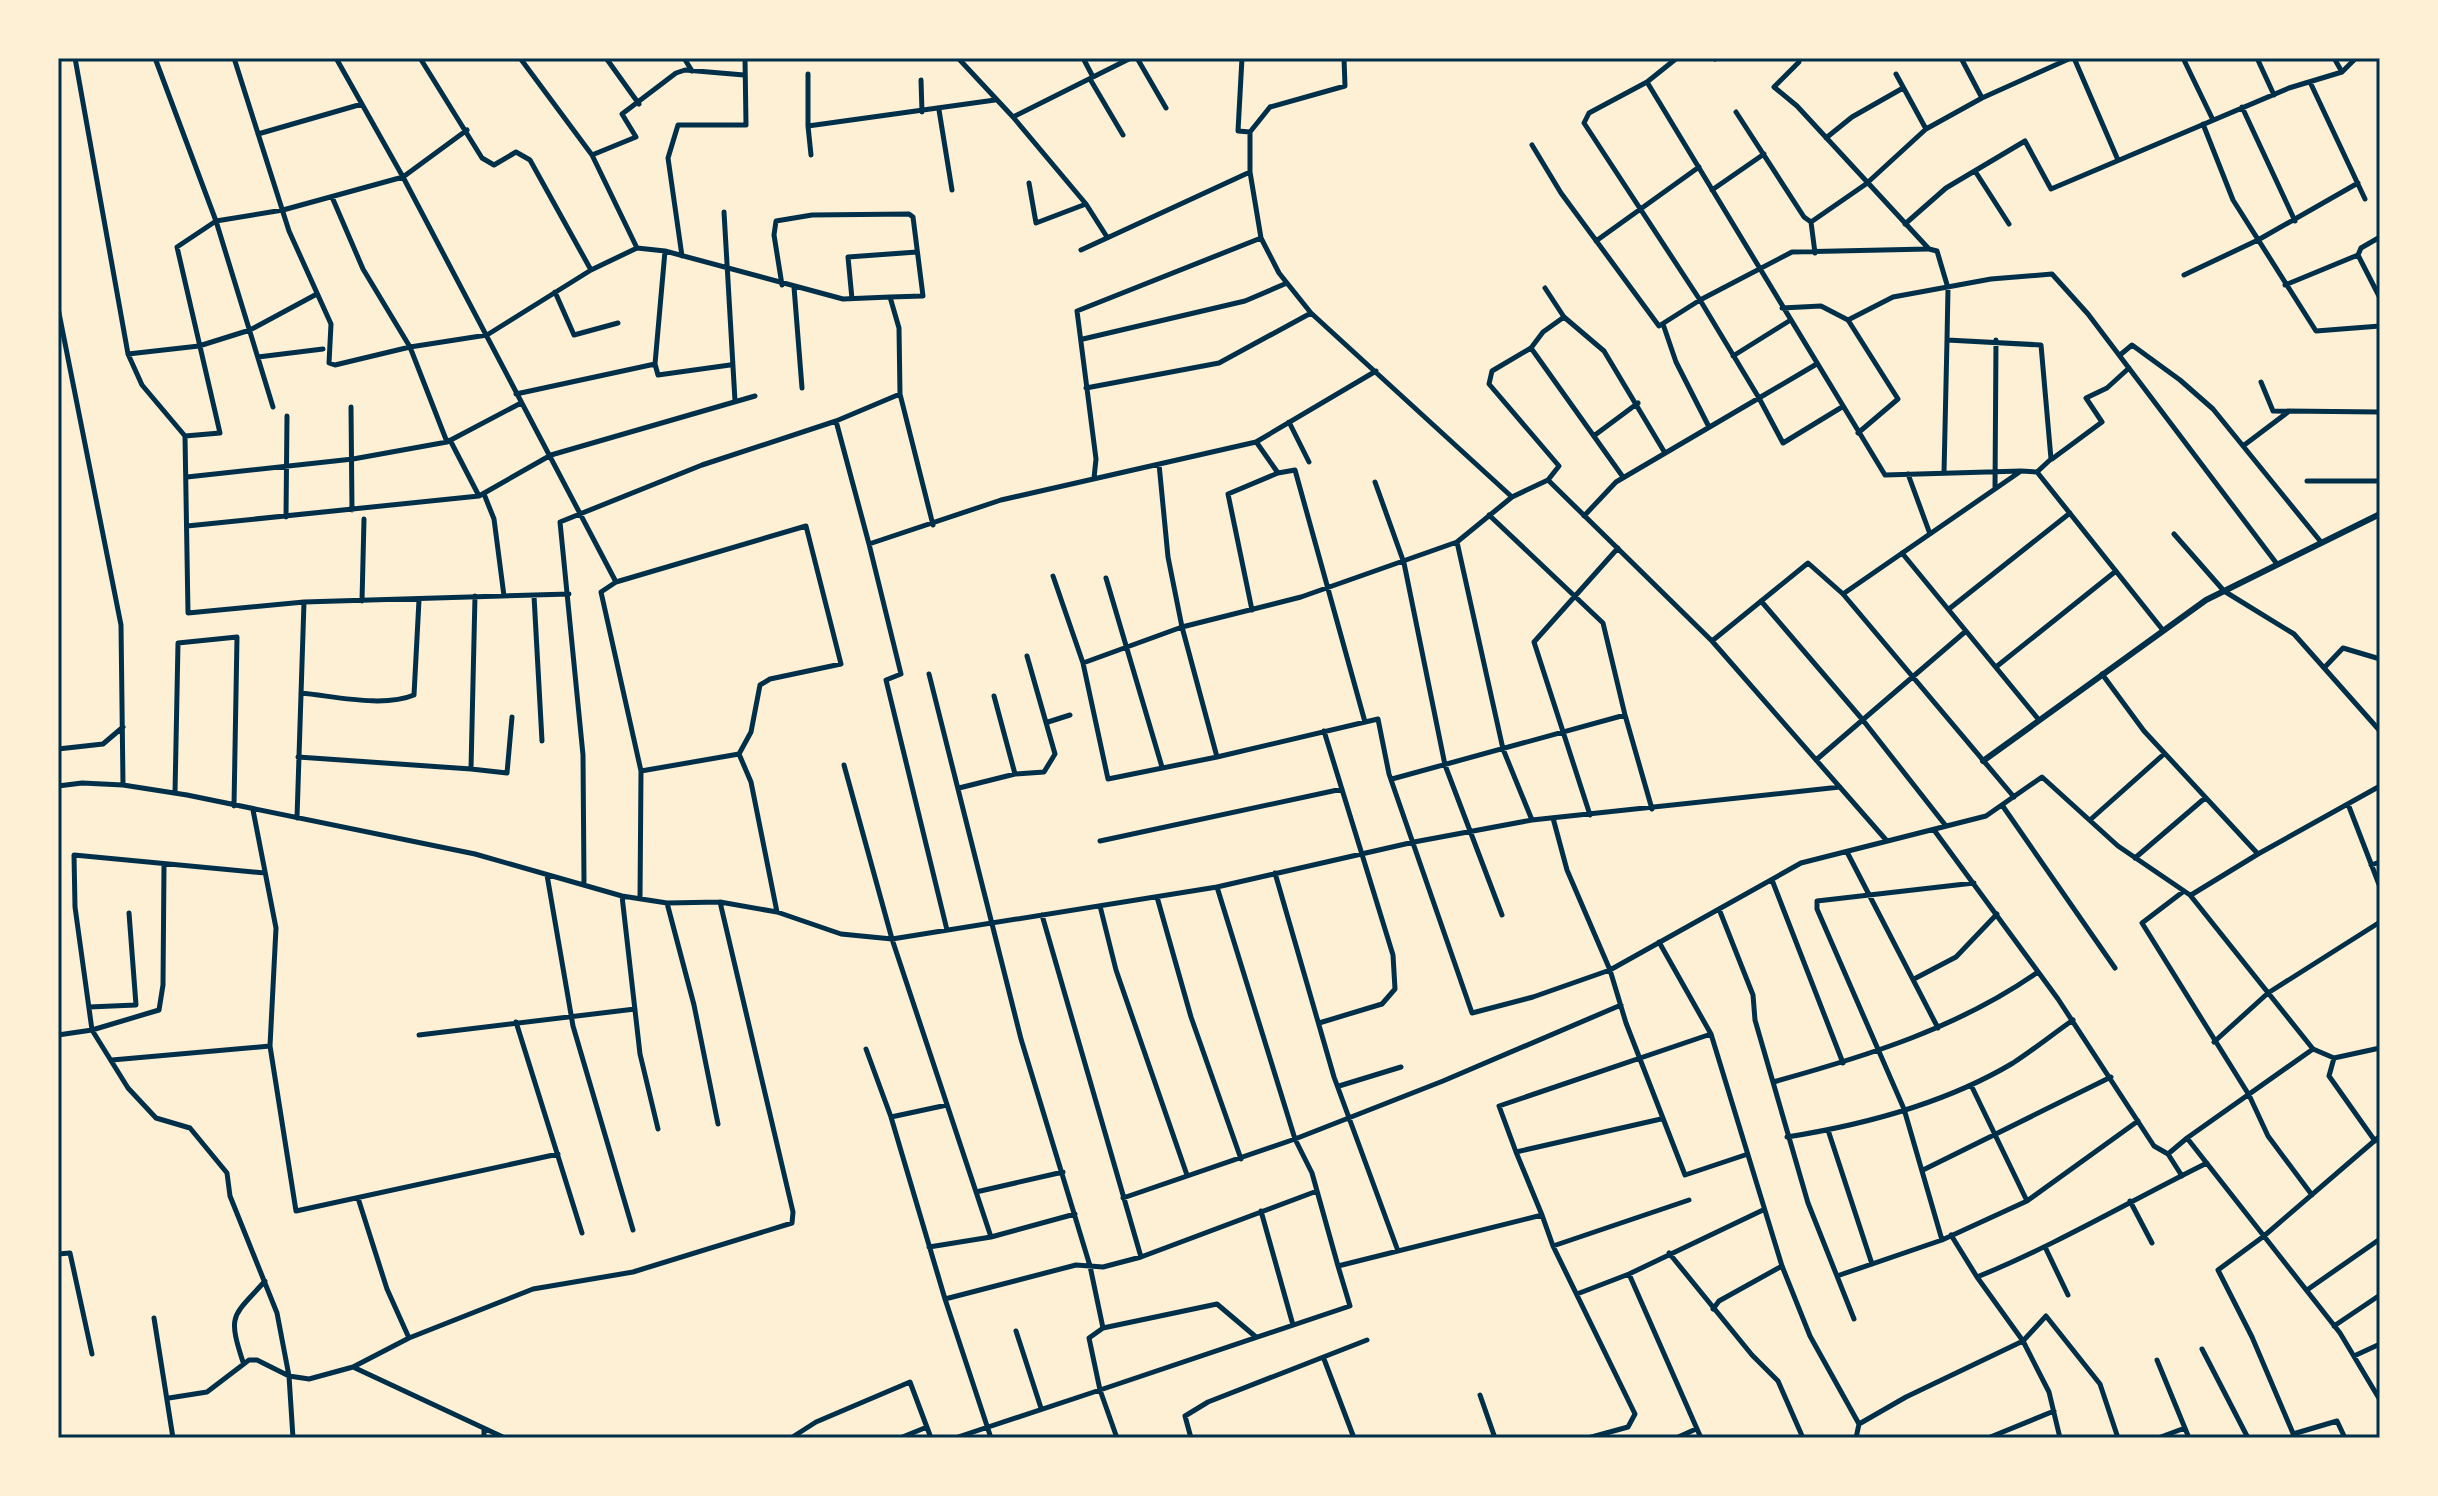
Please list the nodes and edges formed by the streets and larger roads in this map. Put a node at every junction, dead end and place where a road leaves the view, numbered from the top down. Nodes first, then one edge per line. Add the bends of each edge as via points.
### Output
1 (75, 58) edge
2 (155, 58) edge
3 (234, 58) edge
4 (336, 58) edge
5 (420, 58) edge
6 (520, 58) edge
7 (606, 58) edge
8 (684, 58) edge
9 (745, 58) edge
10 (958, 58) edge
11 (1083, 58) edge
12 (1131, 58) edge
13 (1137, 58) edge
14 (1242, 58) edge
15 (1344, 58) edge
16 (1677, 58) edge
17 (1798, 58) edge
18 (1961, 58) edge
19 (2072, 58) edge
20 (2183, 58) edge
21 (2257, 58) edge
22 (2334, 58) edge
23 (2356, 58) edge
24 (693, 72) junction
25 (2342, 72) junction
26 (808, 74) dead end
27 (1896, 74) dead end
28 (744, 75) junction
29 (1091, 78) junction
30 (921, 80) dead end
31 (1647, 82) junction
32 (2310, 82) junction
33 (1903, 88) junction
34 (2274, 95) junction
35 (1982, 98) junction
36 (995, 100) junction
37 (362, 104) junction
38 (639, 104) junction
39 (2242, 107) junction
40 (1166, 108) dead end
41 (939, 110) junction
42 (922, 112) junction
43 (1736, 112) dead end
44 (1013, 117) junction
45 (2213, 120) junction
46 (2203, 124) junction
47 (808, 126) junction
48 (1926, 129) junction
49 (467, 130) junction
50 (1250, 132) junction
51 (258, 134) junction
52 (1123, 135) dead end
53 (1826, 138) junction
54 (1532, 145) dead end
55 (1764, 154) junction
56 (592, 155) junction
57 (811, 155) dead end
58 (2118, 160) junction
59 (1699, 167) junction
60 (1975, 171) junction
61 (1250, 172) junction
62 (403, 177) junction
63 (1029, 183) dead end
64 (2358, 183) junction
65 (1866, 184) junction
66 (952, 190) dead end
67 (1712, 190) junction
68 (332, 197) junction
69 (2365, 199) dead end
70 (1086, 204) junction
71 (1640, 209) junction
72 (283, 210) junction
73 (724, 212) dead end
74 (216, 221) junction
75 (2295, 221) junction
76 (1811, 222) junction
77 (1905, 224) junction
78 (2009, 224) dead end
79 (1107, 237) junction
80 (2380, 237) edge
81 (1261, 238) junction
82 (2258, 240) junction
83 (1596, 241) junction
84 (637, 248) junction
85 (1929, 249) junction
86 (1081, 250) dead end
87 (665, 251) junction
88 (917, 252) junction
89 (1815, 253) junction
90 (2358, 255) junction
91 (682, 256) junction
92 (1759, 268) junction
93 (725, 269) junction
94 (591, 270) junction
95 (2184, 275) dead end
96 (1287, 283) junction
97 (782, 285) junction
98 (2285, 285) junction
99 (794, 287) junction
100 (1545, 288) dead end
101 (1948, 288) junction
102 (555, 292) junction
103 (315, 295) junction
104 (890, 297) junction
105 (2380, 298) edge
106 (852, 299) junction
107 (1700, 300) junction
108 (58, 308) edge
109 (1782, 308) junction
110 (1311, 313) junction
111 (1564, 317) junction
112 (1848, 320) junction
113 (1789, 321) junction
114 (618, 323) dead end
115 (1663, 324) junction
116 (2380, 326) edge
117 (250, 330) junction
118 (487, 335) junction
119 (1083, 339) junction
120 (1947, 340) junction
121 (1996, 340) junction
122 (199, 346) junction
123 (410, 347) junction
124 (1531, 348) junction
125 (323, 349) dead end
126 (128, 354) junction
127 (2120, 355) junction
128 (1733, 356) junction
129 (258, 357) junction
130 (655, 364) junction
131 (730, 365) junction
132 (1815, 365) junction
133 (2129, 368) junction
134 (1376, 371) junction
135 (2261, 382) dead end
136 (802, 388) dead end
137 (1086, 388) junction
138 (516, 394) junction
139 (900, 394) junction
140 (755, 396) dead end
141 (1759, 398) junction
142 (735, 401) junction
143 (521, 403) junction
144 (1638, 403) junction
145 (273, 407) dead end
146 (351, 407) dead end
147 (1842, 407) junction
148 (2288, 411) junction
149 (2380, 412) edge
150 (287, 416) dead end
151 (836, 421) junction
152 (1289, 422) junction
153 (1709, 427) junction
154 (1858, 433) junction
155 (1595, 435) junction
156 (185, 436) junction
157 (449, 441) junction
158 (1256, 442) junction
159 (2243, 446) junction
160 (1665, 453) junction
161 (551, 455) junction
162 (353, 459) junction
163 (2051, 459) junction
164 (1309, 462) dead end
165 (1159, 464) junction
166 (287, 466) junction
167 (2021, 471) junction
168 (1996, 472) junction
169 (2037, 472) junction
170 (1278, 473) junction
171 (1944, 473) junction
172 (1908, 474) junction
173 (187, 477) junction
174 (1623, 477) junction
175 (1093, 478) junction
176 (1548, 480) junction
177 (2307, 481) dead end
178 (2380, 481) edge
179 (1375, 482) dead end
180 (1995, 489) junction
181 (482, 495) junction
182 (1512, 497) junction
183 (352, 510) junction
184 (581, 513) junction
185 (2070, 513) junction
186 (2380, 514) edge
187 (1489, 515) junction
188 (1584, 516) junction
189 (286, 517) junction
190 (364, 519) dead end
191 (933, 525) junction
192 (187, 526) junction
193 (1930, 534) junction
194 (2174, 534) dead end
195 (1457, 542) junction
196 (2321, 542) junction
197 (869, 544) junction
198 (1618, 548) junction
199 (1902, 553) junction
200 (1404, 563) junction
201 (2277, 564) junction
202 (2116, 571) junction
203 (1053, 576) dead end
204 (1106, 578) dead end
205 (616, 582) junction
206 (1328, 588) junction
207 (2224, 591) junction
208 (569, 594) junction
209 (1843, 594) junction
210 (475, 596) junction
211 (504, 596) junction
212 (534, 596) junction
213 (1574, 598) junction
214 (419, 600) junction
215 (362, 601) junction
216 (1761, 601) junction
217 (304, 602) junction
218 (1949, 609) junction
219 (1252, 610) junction
220 (1182, 627) junction
221 (2162, 629) junction
222 (1966, 631) junction
223 (1712, 641) junction
224 (1128, 648) junction
225 (1027, 656) dead end
226 (2380, 659) edge
227 (1083, 663) junction
228 (1996, 667) junction
229 (2324, 668) junction
230 (929, 674) dead end
231 (2102, 674) junction
232 (1911, 675) junction
233 (301, 693) junction
234 (994, 696) dead end
235 (1070, 715) dead end
236 (1625, 715) junction
237 (512, 717) dead end
238 (1862, 719) junction
239 (2039, 720) junction
240 (1048, 722) junction
241 (1365, 722) junction
242 (123, 727) junction
243 (1324, 731) junction
244 (2380, 731) edge
245 (1564, 734) junction
246 (542, 741) dead end
247 (58, 749) edge
248 (1503, 749) junction
249 (739, 754) junction
250 (2164, 754) junction
251 (298, 757) junction
252 (1217, 757) junction
253 (1816, 760) junction
254 (1983, 761) junction
255 (844, 765) dead end
256 (1445, 765) junction
257 (1162, 767) junction
258 (471, 769) junction
259 (641, 771) junction
260 (1015, 774) junction
261 (1392, 779) junction
262 (123, 785) junction
263 (58, 786) edge
264 (2380, 786) edge
265 (1840, 787) junction
266 (959, 788) junction
267 (1342, 789) junction
268 (175, 793) junction
269 (2014, 797) junction
270 (2205, 798) junction
271 (2348, 804) junction
272 (2002, 805) junction
273 (234, 806) junction
274 (1652, 809) junction
275 (253, 810) junction
276 (1591, 815) junction
277 (297, 818) junction
278 (1553, 818) junction
279 (1532, 820) junction
280 (2090, 820) junction
281 (1946, 826) junction
282 (1934, 830) junction
283 (1468, 834) junction
284 (1100, 841) dead end
285 (1414, 842) junction
286 (1888, 842) junction
287 (1847, 852) junction
288 (1360, 854) junction
289 (2258, 854) junction
290 (2135, 858) junction
291 (2380, 862) edge
292 (164, 865) junction
293 (2371, 865) junction
294 (265, 873) junction
295 (1275, 873) junction
296 (547, 875) junction
297 (1772, 880) junction
298 (584, 882) junction
299 (1974, 883) junction
300 (1217, 887) junction
301 (2380, 887) edge
302 (2184, 891) junction
303 (1868, 894) junction
304 (2190, 895) junction
305 (622, 896) junction
306 (1157, 896) junction
307 (640, 899) junction
308 (720, 902) junction
309 (667, 903) junction
310 (1100, 906) junction
311 (1719, 909) junction
312 (777, 912) junction
313 (129, 913) dead end
314 (1997, 914) junction
315 (1042, 915) junction
316 (1502, 915) dead end
317 (2380, 922) edge
318 (992, 923) junction
319 (947, 930) junction
320 (892, 939) junction
321 (1659, 942) junction
322 (2115, 968) dead end
323 (1610, 970) junction
324 (2038, 972) junction
325 (1914, 979) junction
326 (2268, 993) junction
327 (1621, 1005) junction
328 (89, 1007) junction
329 (635, 1009) junction
330 (571, 1014) junction
331 (2073, 1020) junction
332 (516, 1022) junction
333 (1319, 1023) junction
334 (1938, 1028) junction
335 (92, 1030) junction
336 (1711, 1034) junction
337 (58, 1035) edge
338 (419, 1035) dead end
339 (2214, 1042) junction
340 (270, 1046) junction
341 (2380, 1048) edge
342 (866, 1049) dead end
343 (2313, 1049) junction
344 (1879, 1053) junction
345 (2334, 1058) junction
346 (112, 1060) junction
347 (1639, 1060) junction
348 (1843, 1063) junction
349 (1401, 1067) dead end
350 (2111, 1077) junction
351 (1773, 1082) junction
352 (1971, 1085) junction
353 (1339, 1086) junction
354 (2249, 1095) junction
355 (947, 1105) junction
356 (1904, 1109) junction
357 (891, 1117) junction
358 (1347, 1119) junction
359 (1661, 1119) junction
360 (2138, 1121) junction
361 (718, 1124) dead end
362 (658, 1129) dead end
363 (1828, 1130) junction
364 (1997, 1135) junction
365 (1787, 1137) junction
366 (2187, 1138) junction
367 (2377, 1138) edge
368 (1295, 1139) junction
369 (1516, 1152) junction
370 (558, 1154) junction
371 (2168, 1154) junction
372 (1745, 1155) junction
373 (1241, 1159) junction
374 (2207, 1163) junction
375 (1923, 1170) junction
376 (1063, 1172) junction
377 (1187, 1175) junction
378 (2182, 1176) junction
379 (1317, 1191) junction
380 (976, 1192) junction
381 (2312, 1195) junction
382 (358, 1198) junction
383 (1123, 1198) junction
384 (1689, 1200) dead end
385 (2027, 1201) junction
386 (2130, 1201) junction
387 (1763, 1210) junction
388 (1261, 1211) junction
389 (1075, 1214) junction
390 (1542, 1215) junction
391 (633, 1230) dead end
392 (582, 1233) dead end
393 (1951, 1235) junction
394 (2264, 1236) junction
395 (991, 1237) junction
396 (2380, 1239) edge
397 (1942, 1240) junction
398 (2152, 1243) dead end
399 (1553, 1246) junction
400 (929, 1247) junction
401 (2046, 1249) junction
402 (1398, 1251) junction
403 (1669, 1253) junction
404 (58, 1254) edge
405 (1141, 1257) junction
406 (1872, 1264) junction
407 (1090, 1266) junction
408 (1338, 1266) junction
409 (1782, 1266) junction
410 (1629, 1274) junction
411 (1837, 1276) junction
412 (1977, 1277) junction
413 (265, 1281) junction
414 (2307, 1290) junction
415 (1577, 1294) junction
416 (2068, 1295) dead end
417 (2380, 1295) edge
418 (945, 1299) junction
419 (1713, 1309) junction
420 (154, 1318) dead end
421 (1854, 1319) dead end
422 (1293, 1325) junction
423 (2334, 1326) junction
424 (1103, 1328) junction
425 (1016, 1331) dead end
426 (1256, 1337) junction
427 (409, 1338) junction
428 (1367, 1340) dead end
429 (2023, 1341) junction
430 (2380, 1344) edge
431 (2202, 1349) dead end
432 (92, 1354) dead end
433 (2354, 1356) junction
434 (1324, 1359) junction
435 (2157, 1360) dead end
436 (243, 1362) junction
437 (353, 1367) junction
438 (289, 1376) junction
439 (2378, 1389) edge
440 (1100, 1390) junction
441 (1480, 1395) dead end
442 (169, 1398) junction
443 (2380, 1400) edge
444 (1041, 1408) junction
445 (2054, 1411) junction
446 (988, 1424) junction
447 (1859, 1424) junction
448 (927, 1427) junction
449 (2185, 1428) junction
450 (1696, 1429) junction
451 (484, 1430) junction
452 (2294, 1436) edge
453 (173, 1438) edge
454 (293, 1438) edge
455 (484, 1438) edge
456 (505, 1438) edge
457 (791, 1438) edge
458 (900, 1438) edge
459 (931, 1438) edge
460 (955, 1438) edge
461 (991, 1438) edge
462 (1117, 1438) edge
463 (1191, 1438) edge
464 (1354, 1438) edge
465 (1495, 1438) edge
466 (1588, 1438) edge
467 (1676, 1438) edge
468 (1701, 1438) edge
469 (1803, 1438) edge
470 (1856, 1438) edge
471 (1988, 1438) edge
472 (2060, 1438) edge
473 (2118, 1438) edge
474 (2158, 1438) edge
475 (2189, 1438) edge
476 (2248, 1438) edge
477 (2345, 1438) edge

1 - 126 street
2 - 74 street
3 - 51 street
4 - 37 street
5 - 49 street
6 - 56 street
7 - 38 street
8 - 24 street
9 - 28 street
10 - 36 street
11 - 29 street
12 - 29 street
13 - 40 street
14 - 50 street via 1238,131
15 - 50 street via 1345,86 1270,107
16 - 31 street
17 - 53 street via 1774,87
18 - 35 street
19 - 35 street
19 - 58 street
20 - 45 street
21 - 34 street
22 - 25 street
23 - 25 street
24 - 28 street
24 - 38 street via 676,73
25 - 32 street
26 - 47 street
27 - 33 street
28 - 91 street via 746,125 678,125 668,158
29 - 44 street
29 - 52 street
30 - 42 street
31 - 59 street
31 - 71 street via 1589,113 1584,123
32 - 34 street
32 - 64 street
33 - 48 street
33 - 53 street
34 - 39 street
35 - 48 street
36 - 41 street
36 - 44 street
37 - 51 street
37 - 62 street
38 - 56 street via 622,114 636,137
39 - 45 street
39 - 75 street
41 - 42 street
41 - 66 street
42 - 47 street
43 - 55 street
44 - 70 street
45 - 46 street
46 - 58 street
46 - 82 street via 2233,200
47 - 57 street
48 - 65 street
49 - 62 street
49 - 94 street via 475,149 494,165 516,152 530,160
50 - 61 street
51 - 72 street
53 - 65 street
54 - 83 street
55 - 67 street
55 - 76 street
56 - 84 street
58 - 60 street via 2051,189 2025,141
59 - 67 street
59 - 71 street
60 - 77 street
60 - 78 street
61 - 79 street
61 - 81 street
62 - 68 street
62 - 118 street
63 - 70 street via 1036,223
64 - 69 street
64 - 75 street
65 - 76 street
65 - 77 street
67 - 92 street
68 - 72 street
68 - 123 street via 363,269
70 - 79 street
71 - 83 street
71 - 107 street
72 - 74 street
72 - 103 street
73 - 93 street
74 - 117 street
74 - 122 street via 177,247
75 - 82 street
76 - 89 street
77 - 85 street
79 - 86 street
80 - 90 street
81 - 96 street
81 - 119 street via 1084,305 1077,311
82 - 95 street
82 - 98 street
83 - 115 street via 1659,326
84 - 87 street
84 - 94 street
85 - 89 street
85 - 101 street via 1937,251
87 - 91 street
87 - 130 street
88 - 97 street via 909,214 844,213 776,221
88 - 104 street via 923,296
88 - 106 street via 848,257
89 - 92 street via 1792,252
90 - 98 street
90 - 105 street
91 - 93 street
92 - 107 street
92 - 109 street
93 - 97 street
93 - 131 street
94 - 102 street
96 - 110 street
96 - 119 street via 1245,301
97 - 99 street
98 - 116 street via 2316,331
99 - 106 street
99 - 136 street
100 - 111 street
101 - 112 street via 1893,297
101 - 120 street
101 - 127 street via 2052,274
102 - 114 street via 574,335
102 - 118 street
103 - 117 street
103 - 123 street via 331,324 329,363
104 - 106 street
104 - 139 street via 899,328
107 - 115 street
107 - 128 street
108 - 242 street via 121,625
109 - 112 street via 1821,306
109 - 113 street
110 - 134 street
110 - 137 street via 1219,363
111 - 124 street
111 - 144 street via 1604,351
112 - 154 street via 1898,399
113 - 128 street
113 - 132 street
115 - 153 street
117 - 122 street
117 - 129 street
118 - 123 street
118 - 138 street
119 - 137 street
120 - 121 street
120 - 171 street
121 - 163 street via 2041,345
121 - 168 street
122 - 126 street
122 - 156 street via 220,433
123 - 157 street
124 - 155 street
124 - 176 street via 1492,371 1489,384 1559,466
125 - 129 street
126 - 156 street via 142,385
127 - 133 street
127 - 159 street via 2132,345 2180,380
128 - 141 street
129 - 145 street
130 - 131 street via 658,375
130 - 138 street
131 - 142 street
132 - 141 street
132 - 147 street
133 - 163 street via 2086,398 2102,422
133 - 201 street
134 - 152 street
134 - 182 street
135 - 148 street via 2273,411
137 - 175 street via 1096,459
138 - 143 street
139 - 151 street
139 - 191 street
140 - 142 street
141 - 147 street via 1783,443
141 - 153 street
142 - 161 street
143 - 157 street
143 - 161 street
144 - 155 street
144 - 160 street
146 - 162 street
147 - 154 street
148 - 149 street
148 - 159 street
150 - 166 street
151 - 184 street via 702,465
151 - 197 street
152 - 158 street
152 - 164 street
153 - 160 street
154 - 172 street via 1885,475
155 - 174 street
156 - 173 street
157 - 162 street
157 - 181 street
158 - 165 street
158 - 170 street
159 - 196 street
160 - 174 street
161 - 181 street
161 - 184 street
162 - 166 street
162 - 183 street
163 - 169 street
165 - 175 street
165 - 220 street via 1168,557
166 - 173 street
166 - 189 street
167 - 168 street
167 - 169 street
167 - 180 street
168 - 171 street
168 - 180 street
169 - 185 street
170 - 206 street via 1295,470
170 - 219 street via 1228,494
171 - 172 street
172 - 193 street
173 - 192 street
174 - 188 street
175 - 191 street via 1001,500
176 - 182 street
176 - 188 street
177 - 178 street
179 - 200 street
180 - 193 street
181 - 183 street
181 - 211 street via 494,519
182 - 187 street
183 - 189 street
184 - 205 street
184 - 208 street via 560,522
185 - 202 street
185 - 218 street
186 - 196 street
187 - 195 street
187 - 213 street
188 - 198 street
189 - 192 street
190 - 215 street
191 - 197 street
192 - 217 street via 188,613
193 - 199 street
194 - 207 street
195 - 200 street
195 - 248 street
196 - 201 street
197 - 319 street via 901,674 886,680
198 - 213 street
198 - 223 street
199 - 209 street
199 - 218 street
200 - 206 street
200 - 256 street
201 - 207 street
202 - 221 street
202 - 228 street
203 - 227 street
204 - 224 street
205 - 249 street via 806,526 841,664 760,685 751,732
205 - 259 street via 601,592
206 - 219 street
206 - 241 street
207 - 221 street
207 - 229 street via 2294,634
208 - 212 street
208 - 298 street via 583,755
209 - 216 street via 1808,563
209 - 232 street
210 - 211 street
210 - 214 street
210 - 258 street
211 - 212 street
212 - 246 street
213 - 236 street via 1603,623
213 - 245 street via 1534,642
214 - 215 street
214 - 233 street via 414,695 375,699
215 - 217 street
216 - 223 street
216 - 238 street
217 - 233 street
218 - 222 street
219 - 220 street
220 - 224 street
220 - 252 street
221 - 231 street
222 - 228 street
222 - 232 street
223 - 253 street
224 - 227 street
224 - 257 street
225 - 240 street
226 - 229 street via 2343,648
227 - 257 street via 1108,779
228 - 239 street
229 - 244 street
230 - 266 street
231 - 239 street
231 - 250 street
232 - 238 street
232 - 254 street
233 - 251 street
234 - 260 street
235 - 240 street
236 - 245 street
236 - 274 street
237 - 258 street via 507,773
238 - 253 street
238 - 281 street
239 - 254 street
240 - 260 street via 1055,754 1044,772
241 - 243 street
241 - 261 street via 1378,719
242 - 247 street via 103,744
242 - 262 street
243 - 252 street
243 - 267 street
245 - 248 street
245 - 276 street
248 - 256 street
248 - 279 street
249 - 259 street
249 - 312 street via 751,782
250 - 270 street
250 - 280 street
251 - 258 street
251 - 277 street
252 - 257 street
253 - 265 street
254 - 269 street
255 - 320 street
256 - 261 street
256 - 283 street
259 - 307 street
260 - 266 street
261 - 285 street
262 - 263 street
262 - 268 street
264 - 271 street
265 - 274 street
265 - 286 street
266 - 318 street
267 - 284 street
267 - 288 street
268 - 273 street
268 - 273 street via 178,643 237,637
269 - 272 street
269 - 280 street via 2042,777
270 - 289 street
270 - 290 street
271 - 289 street
271 - 293 street
272 - 281 street via 1986,816
272 - 322 street
273 - 275 street
274 - 276 street
275 - 277 street
275 - 294 street
276 - 278 street
277 - 296 street via 475,854
278 - 279 street
278 - 323 street via 1582,910
279 - 283 street
280 - 290 street
281 - 282 street
282 - 286 street
282 - 299 street
283 - 285 street
283 - 316 street
285 - 288 street
285 - 323 street via 1472,1013
286 - 287 street
287 - 297 street via 1801,863
287 - 303 street
288 - 295 street
288 - 333 street via 1393,955 1395,989 1382,1004
289 - 304 street
290 - 302 street
291 - 293 street
292 - 294 street
292 - 328 street via 74,855 75,907
292 - 335 street via 159,1010
293 - 301 street
294 - 340 street via 276,928
295 - 300 street
295 - 333 street
296 - 298 street
296 - 330 street
297 - 311 street
297 - 348 street
298 - 305 street
299 - 303 street
299 - 314 street
300 - 306 street
300 - 368 street
302 - 304 street
302 - 339 street via 2142,923
303 - 325 street
303 - 344 street via 1817,901 1817,909
304 - 326 street
305 - 307 street
305 - 329 street
306 - 310 street
306 - 373 street via 1191,1017
307 - 309 street
308 - 309 street
308 - 312 street
308 - 427 street via 792,1223 633,1272 533,1289
309 - 361 street
310 - 315 street
310 - 377 street via 1116,970
311 - 321 street
311 - 351 street via 1753,995
312 - 320 street via 841,934
313 - 328 street via 136,1005
314 - 324 street
314 - 325 street via 1956,957
315 - 318 street
315 - 383 street
317 - 326 street
318 - 319 street
318 - 376 street
319 - 320 street
320 - 355 street
321 - 323 street
321 - 336 street
323 - 327 street
324 - 331 street
324 - 334 street
325 - 334 street
326 - 339 street
326 - 343 street
327 - 347 street
327 - 358 street
328 - 335 street
329 - 330 street
329 - 362 street
330 - 332 street
330 - 391 street
331 - 350 street
331 - 352 street via 2013,1063
332 - 338 street
332 - 370 street
333 - 353 street
334 - 344 street
335 - 337 street
335 - 346 street
336 - 347 street
336 - 372 street
339 - 354 street
340 - 346 street
340 - 382 street via 296,1211
341 - 345 street
342 - 357 street
343 - 345 street
343 - 354 street
344 - 348 street
344 - 356 street
345 - 367 street via 2329,1076
346 - 413 street via 128,1088 156,1118 190,1128 216,1155
347 - 359 street
347 - 369 street via 1499,1106
348 - 351 street
349 - 353 street
350 - 360 street
350 - 364 street
351 - 365 street
352 - 356 street
352 - 364 street
353 - 358 street
354 - 366 street
354 - 381 street via 2268,1136
355 - 357 street
355 - 380 street
356 - 363 street
356 - 375 street
357 - 400 street
358 - 368 street
358 - 402 street
359 - 369 street
359 - 372 street via 1685,1175
360 - 371 street via 2154,1146
360 - 385 street
363 - 365 street
363 - 406 street
364 - 375 street
364 - 385 street
365 - 411 street
366 - 371 street
366 - 374 street
367 - 381 street
368 - 373 street
368 - 379 street
369 - 390 street
370 - 382 street
370 - 392 street
371 - 378 street
372 - 387 street
373 - 377 street
374 - 378 street
374 - 394 street
375 - 397 street
376 - 380 street
376 - 389 street
377 - 383 street
378 - 386 street
379 - 388 street
379 - 408 street
380 - 395 street
381 - 394 street
382 - 427 street
383 - 405 street
384 - 399 street
385 - 393 street
386 - 398 street
386 - 401 street
387 - 403 street
387 - 409 street
388 - 405 street
388 - 422 street
389 - 395 street
389 - 407 street
390 - 399 street
390 - 402 street
393 - 397 street
393 - 412 street
394 - 414 street
394 - 452 street via 2218,1270
395 - 400 street
396 - 414 street
397 - 406 street
399 - 415 street
400 - 418 street
401 - 412 street
401 - 416 street
402 - 408 street
403 - 410 street
403 - 419 street
404 - 432 street via 70,1253
405 - 407 street
406 - 411 street
407 - 418 street via 1076,1265
407 - 424 street
408 - 422 street via 1350,1306
409 - 419 street
409 - 447 street via 1816,1349
410 - 415 street
410 - 450 street
411 - 421 street
412 - 429 street
413 - 436 street via 234,1316
413 - 438 street
414 - 423 street
415 - 466 street via 1635,1414 1628,1427
417 - 423 street
418 - 446 street
419 - 469 street via 1778,1381
420 - 442 street
422 - 426 street
423 - 433 street
424 - 426 street via 1217,1304
424 - 440 street via 1089,1338
425 - 444 street
426 - 440 street
427 - 437 street
428 - 434 street
429 - 445 street
429 - 447 street
429 - 473 street via 2046,1316 2100,1384
430 - 433 street
431 - 476 street
433 - 439 street
434 - 463 street via 1208,1402 1185,1416
434 - 464 street
435 - 449 street
436 - 438 street via 257,1360
436 - 442 street via 207,1392
437 - 438 street via 309,1379
437 - 451 street
438 - 454 street
439 - 443 street
440 - 444 street
440 - 462 street
441 - 465 street
442 - 453 street
444 - 446 street
445 - 471 street
445 - 472 street
446 - 460 street
446 - 461 street
447 - 470 street
448 - 457 street via 910,1382
448 - 458 street
448 - 459 street
449 - 474 street
449 - 475 street
450 - 467 street
450 - 468 street
451 - 455 street
451 - 456 street
452 - 477 street via 2337,1421

